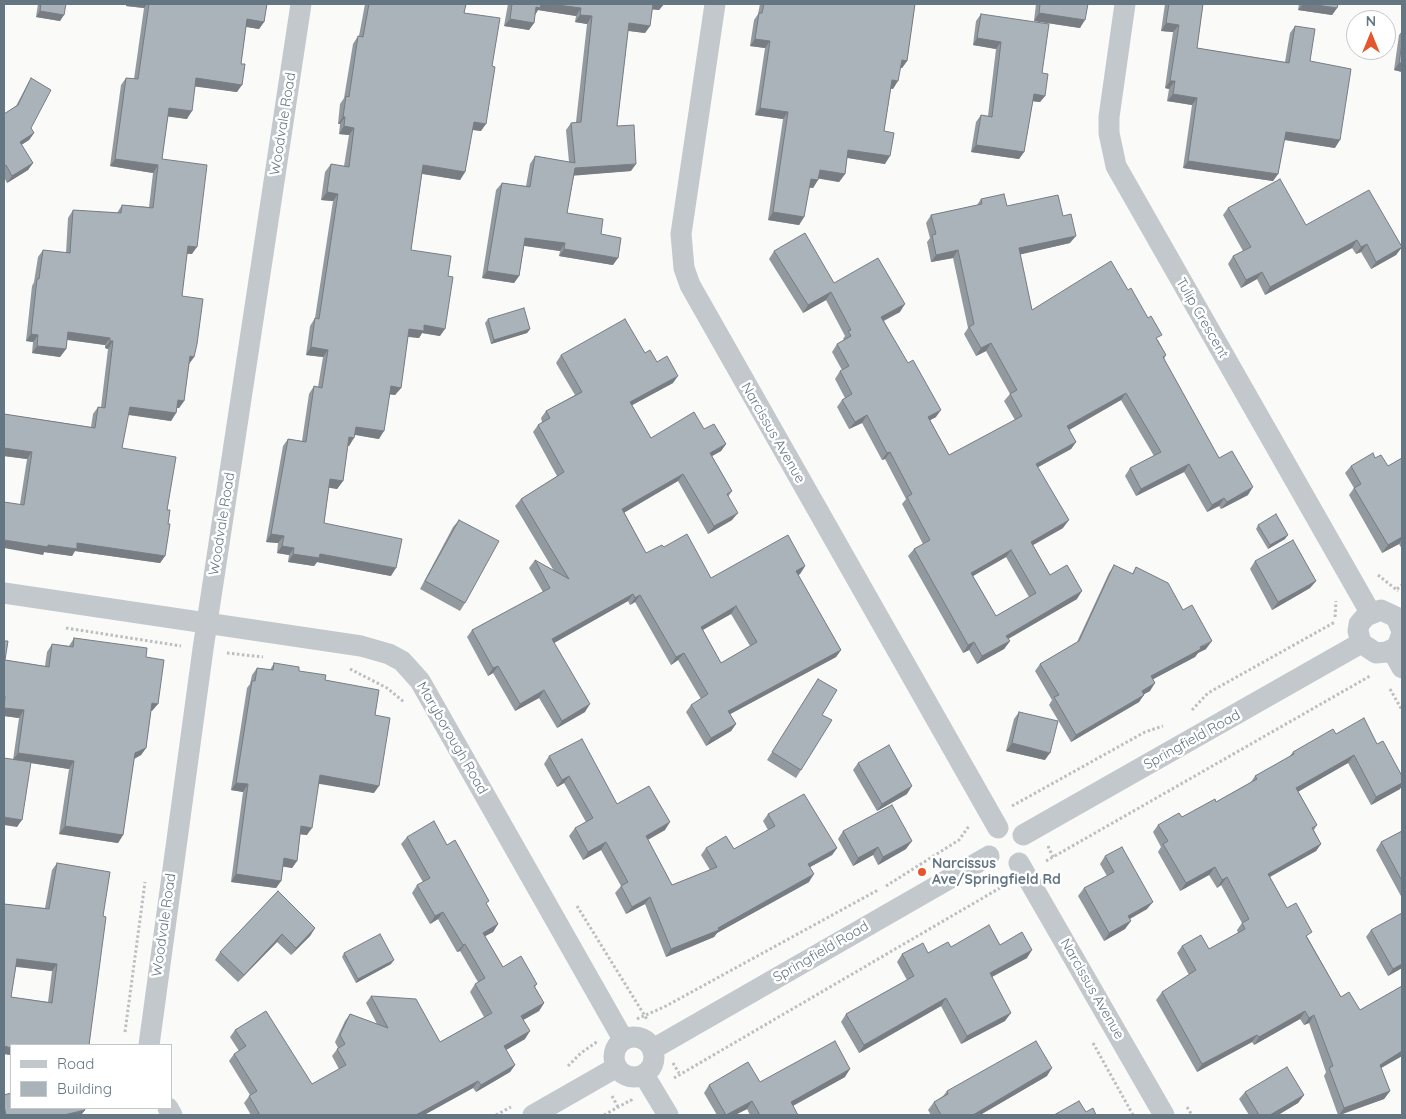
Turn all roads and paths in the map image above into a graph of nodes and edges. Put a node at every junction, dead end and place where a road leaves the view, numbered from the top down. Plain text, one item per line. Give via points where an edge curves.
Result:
1 (301, 4) edge
2 (715, 4) edge
3 (1125, 4) edge
4 (1374, 569) dead end
5 (1402, 585) edge
6 (4, 593) edge
7 (1370, 612) junction
8 (1335, 622) dead end
9 (207, 623) junction
10 (62, 628) dead end
11 (1400, 637) edge
12 (1361, 644) junction
13 (179, 646) dead end
14 (218, 652) dead end
15 (267, 658) dead end
16 (341, 666) dead end
17 (1373, 674) dead end
18 (408, 707) dead end
19 (1190, 713) dead end
20 (1166, 726) dead end
21 (1009, 796) dead end
22 (1022, 801) dead end
23 (1014, 805) dead end
24 (971, 824) dead end
25 (998, 828) junction
26 (1023, 835) junction
27 (1046, 844) dead end
28 (989, 856) junction
29 (1053, 857) junction
30 (1046, 861) dead end
31 (1019, 863) junction
32 (1003, 886) dead end
33 (645, 1015) junction
34 (636, 1020) dead end
35 (648, 1021) dead end
36 (592, 1033) dead end
37 (624, 1039) junction
38 (597, 1042) dead end
39 (149, 1044) edge
40 (653, 1049) junction
41 (617, 1067) junction
42 (644, 1074) junction
43 (674, 1077) dead end
44 (610, 1092) dead end
45 (631, 1100) dead end
46 (618, 1107) junction
47 (533, 1115) edge
48 (604, 1115) edge
49 (668, 1115) edge
50 (1164, 1115) edge

1 - 9 street, Woodvale Road
2 - 25 street, Narcissus Avenue via 681,234 684,268 690,285
3 - 7 street, Tulip Crescent via 1109,117 1116,166
4 - 5 path via 1397,589
6 - 9 street, Maryborough Road
7 - 11 street via 1386,610
7 - 12 street via 1359,624
8 - 19 path via 1208,693
9 - 37 street, Maryborough Road via 375,649 402,661 412,671
9 - 39 street, Woodvale Road
10 - 13 path
11 - 12 street via 1376,653
12 - 26 street, Springfield Road
14 - 15 path
16 - 18 path via 387,688
17 - 29 path
20 - 22 path via 1145,732
21 - 23 path
24 - 33 path via 959,840 885,886
25 - 26 street via 1013,827
25 - 28 street via 987,840
26 - 31 street via 1027,850
27 - 29 path
28 - 31 street via 1001,866
28 - 40 street, Springfield Road
29 - 30 path
31 - 50 street, Narcissus Avenue
32 - 43 path
33 - 34 path
33 - 35 path
36 - 38 path
37 - 40 street via 644,1040
37 - 41 street via 614,1056
40 - 42 street via 653,1066
41 - 42 street via 626,1075 639,1077
41 - 47 street
42 - 49 street
44 - 46 path
45 - 46 path
46 - 48 path

